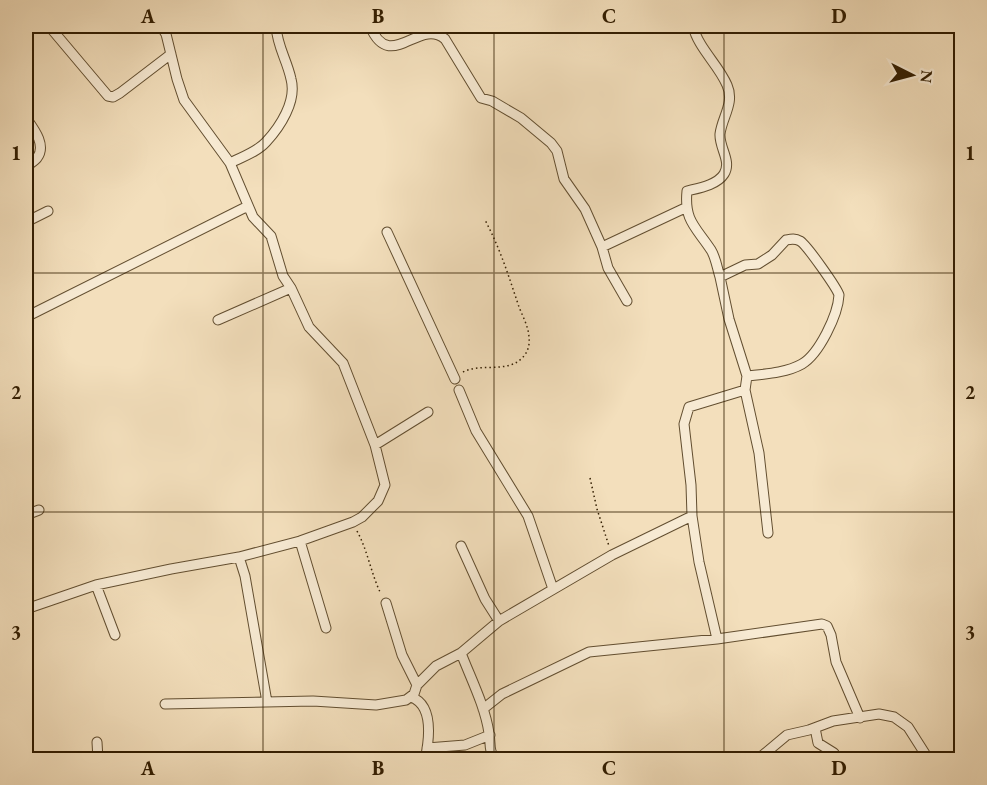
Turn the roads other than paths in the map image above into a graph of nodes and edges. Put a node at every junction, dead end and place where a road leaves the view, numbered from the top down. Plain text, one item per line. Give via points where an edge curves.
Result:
1 (49, 26) edge
2 (161, 26) edge
3 (276, 26) edge
4 (370, 26) edge
5 (693, 26) edge
6 (171, 54) junction
7 (26, 118) edge
8 (230, 163) junction
9 (26, 167) edge
10 (248, 206) junction
11 (685, 208) junction
12 (48, 211) dead end
13 (26, 222) edge
14 (387, 232) dead end
15 (602, 247) junction
16 (720, 277) junction
17 (291, 288) junction
18 (627, 301) dead end
19 (26, 317) edge
20 (218, 320) dead end
21 (747, 376) junction
22 (455, 379) road end
23 (459, 390) dead end
24 (745, 390) junction
25 (428, 412) dead end
26 (375, 445) junction
27 (39, 510) dead end
28 (26, 515) edge
29 (692, 516) junction
30 (768, 533) dead end
31 (300, 541) junction
32 (460, 546) dead end
33 (239, 557) junction
34 (96, 585) junction
35 (553, 589) junction
36 (386, 603) road end
37 (26, 609) edge
38 (499, 621) junction
39 (326, 628) dead end
40 (116, 635) dead end
41 (717, 639) junction
42 (461, 653) junction
43 (417, 685) junction
44 (411, 697) junction
45 (267, 702) junction
46 (165, 704) dead end
47 (483, 709) junction
48 (860, 718) junction
49 (815, 728) junction
50 (490, 735) junction
51 (97, 742) dead end
52 (427, 748) junction
53 (98, 759) edge
54 (424, 759) edge
55 (496, 759) edge
56 (757, 759) edge
57 (834, 759) edge
58 (929, 759) edge

1 - 6 street via 108,96 120,93
2 - 6 street
3 - 8 street via 291,79 289,107 266,142
4 - 15 street via 381,44 389,46 432,33 445,39 481,98 521,118 551,143 564,179 585,209
5 - 11 street via 729,87 730,101 720,134 725,173 718,181 687,191
6 - 8 street via 184,100
7 - 9 street via 36,132 40,150 38,158
8 - 10 street
10 - 17 street via 271,236 283,276
10 - 19 street
11 - 15 street
11 - 16 street via 712,252
12 - 13 street
14 - 22 street
15 - 18 street via 608,268
16 - 21 street
16 - 21 street via 745,265 758,264 786,240 796,239 810,250 839,295 833,320 803,364
17 - 20 street
17 - 26 street via 309,327 343,363
21 - 24 street
23 - 35 street via 476,430 528,516
24 - 29 street via 689,407 684,424
24 - 30 street via 759,453
25 - 26 street
26 - 31 street via 386,485 378,501 353,522
27 - 28 street
29 - 35 street
29 - 41 street
31 - 33 street
31 - 39 street
32 - 38 street
33 - 34 street
33 - 45 street
34 - 37 street
34 - 40 street
35 - 38 street
36 - 43 street via 402,654
38 - 42 street
41 - 47 street via 589,652 502,694
41 - 48 street via 827,626 845,686
42 - 43 street via 435,666
42 - 47 street
43 - 44 street
44 - 45 street via 376,705 342,701
44 - 52 street via 419,700 426,714
45 - 46 street
47 - 50 street
48 - 49 street
48 - 58 street via 887,714 900,720
49 - 56 street via 787,735
49 - 57 street via 818,743 834,753
50 - 52 street via 465,744
50 - 55 street via 490,750
51 - 53 street
52 - 54 street

